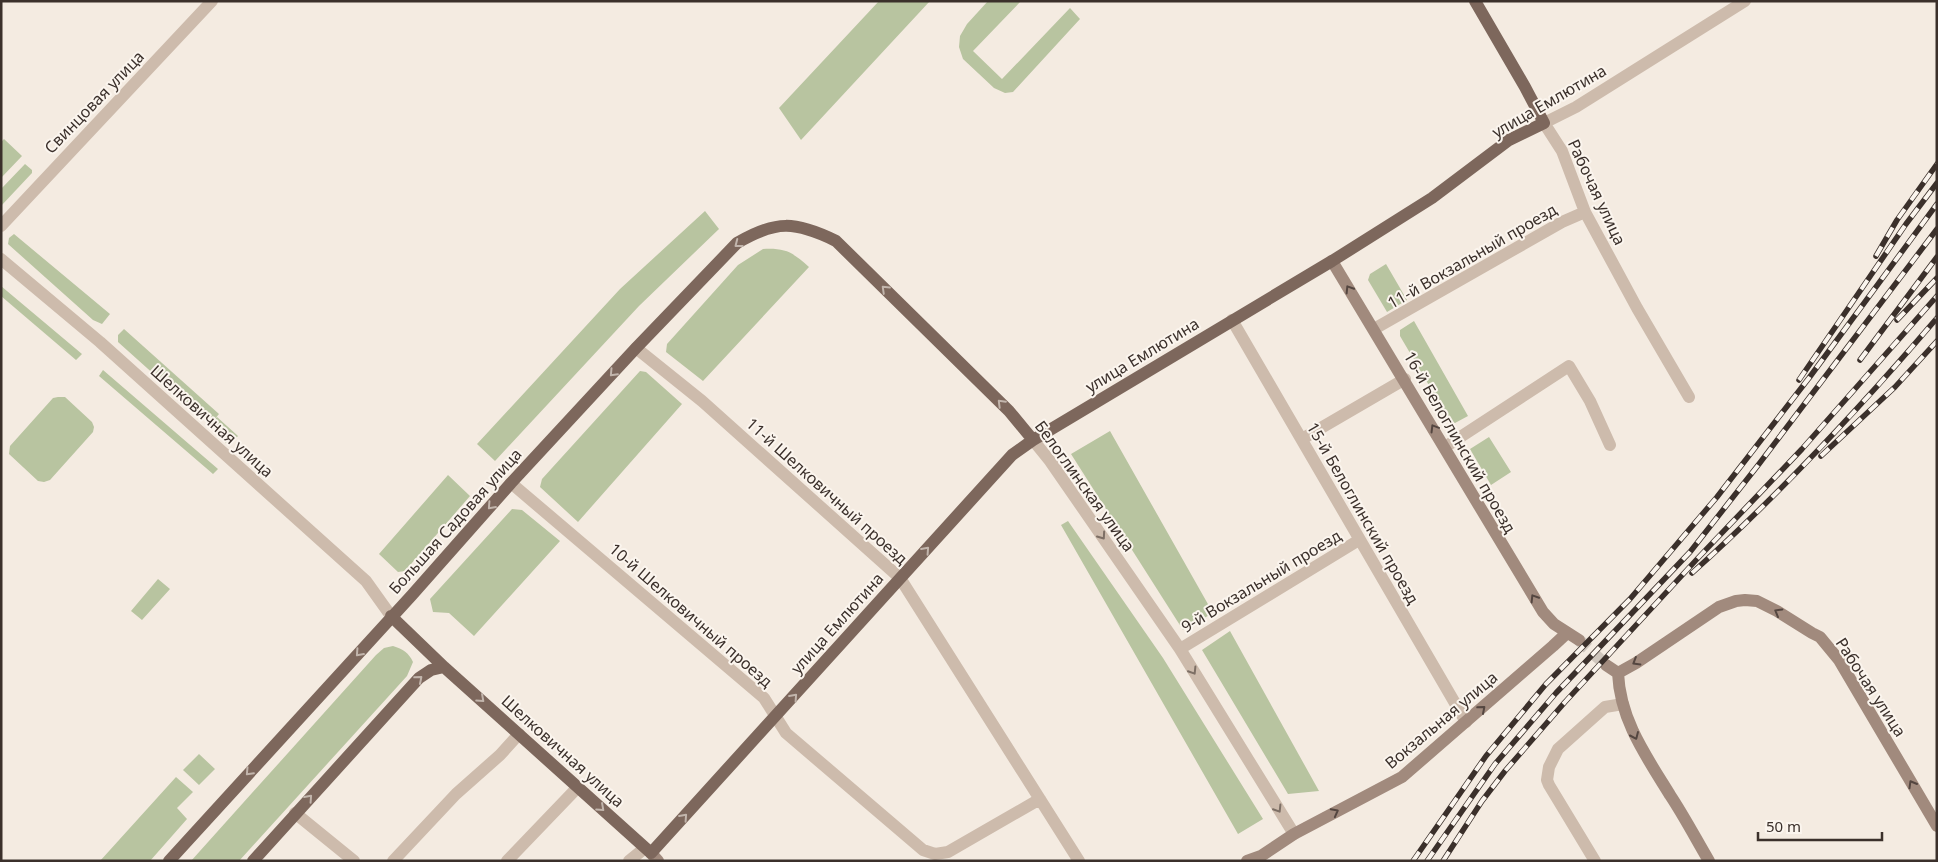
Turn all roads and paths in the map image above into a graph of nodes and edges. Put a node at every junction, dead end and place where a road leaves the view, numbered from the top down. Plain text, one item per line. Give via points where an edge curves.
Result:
1 (212, 1) edge
2 (1475, 1) edge
3 (1745, 1) edge
4 (1544, 123) junction
5 (1585, 212) junction
6 (1, 226) edge
7 (782, 226) joint
8 (1, 259) edge
9 (1332, 261) junction
10 (1232, 320) junction
11 (1374, 330) junction
12 (636, 348) junction
13 (1405, 379) junction
14 (1689, 397) dead end
15 (1033, 440) junction
16 (1302, 440) junction
17 (1610, 445) dead end
18 (1445, 448) junction
19 (511, 483) junction
20 (1360, 540) junction
21 (900, 578) junction
22 (391, 616) junction
23 (1567, 632) junction
24 (1580, 640) tunnel mouth
25 (1180, 650) junction
26 (1606, 665) tunnel mouth
27 (444, 667) junction
28 (1618, 673) junction
29 (1623, 704) junction
30 (776, 717) junction
31 (1466, 722) junction
32 (519, 734) junction
33 (578, 787) junction
34 (1040, 799) junction
35 (295, 813) junction
36 (1937, 826) edge
37 (1294, 834) junction
38 (652, 854) edge
39 (169, 861) edge
40 (253, 861) edge
41 (354, 861) edge
42 (393, 861) edge
43 (506, 861) edge
44 (629, 861) edge
45 (1079, 861) edge
46 (1247, 861) edge
47 (1595, 861) edge
48 (1710, 861) edge

1 - 6 street, Свинцовая улица
2 - 4 main road, Рабочая улица
3 - 4 street, улица Емлютина via 1576,107
4 - 5 street, Рабочая улица via 1562,151
4 - 9 main road, улица Емлютина via 1508,140 1432,198
5 - 11 street, 11-й Вокзальный проезд via 1553,227
5 - 14 street, Рабочая улица
7 -> 12 main road, Большая Садовая улица via 764,229 737,243
15 -> 7 main road, Белоглинская улица via 1009,411 836,241 801,227
8 - 22 street, Шелковичная улица via 100,342 366,581
9 - 10 main road, улица Емлютина
11 -> 9 street, 16-й Белоглинский проезд
10 - 15 main road, улица Емлютина
10 - 16 street, 15-й Белоглинский проезд
11 - 13 street, 16-й Белоглинский проезд
12 -> 19 main road, Большая Садовая улица
12 - 21 street, 11-й Шелковичный проезд via 702,401
13 - 16 street
18 -> 13 street, 16-й Белоглинский проезд
21 -> 15 main road, улица Емлютина via 1012,455
15 -> 25 street, Белоглинская улица
16 - 20 street, 15-й Белоглинский проезд
17 - 18 street via 1590,401 1569,366
23 -> 18 street, 16-й Белоглинский проезд via 1543,612
19 -> 22 main road, Большая Садовая улица
19 - 30 street, 10-й Шелковичный проезд via 764,698
20 - 25 street, 9-й Вокзальный проезд
20 - 31 street, 15-й Белоглинский проезд
30 -> 21 main road, улица Емлютина
21 - 34 street, 11-й Шелковичный проезд
22 - 27 main road, Шелковичная улица
22 -> 39 main road, Большая Садовая улица
23 - 24 street, 16-й Белоглинский проезд
31 -> 23 street, Вокзальная улица
25 -> 37 street, Белоглинская улица
26 - 28 street
27 -> 32 main road, Шелковичная улица
35 -> 27 main road via 419,678
28 - 29 street
36 -> 28 street, Рабочая улица via 1839,660 1820,637 1757,601 1736,601 1719,607
29 - 47 street via 1605,707 1558,749 1549,767 1549,785
29 -> 48 street via 1635,738
30 - 34 street, 10-й Шелковичный проезд via 786,733 923,850 935,854 948,852
38 -> 30 main road, улица Емлютина
37 -> 31 street, Вокзальная улица via 1402,776
32 - 33 main road, Шелковичная улица
32 - 42 street
33 -> 38 main road, Шелковичная улица
33 - 43 street
34 - 45 street, 11-й Шелковичный проезд
35 - 40 main road
35 - 41 street
37 - 46 street, Вокзальная улица via 1261,856
38 - 44 street, улица Емлютина

